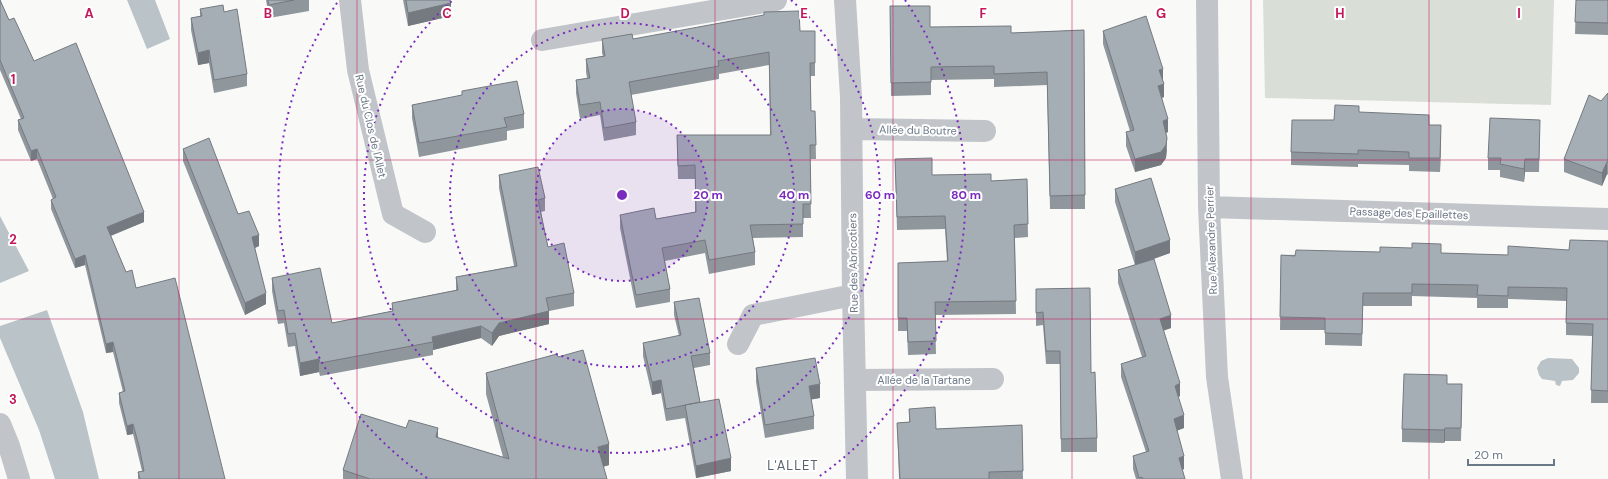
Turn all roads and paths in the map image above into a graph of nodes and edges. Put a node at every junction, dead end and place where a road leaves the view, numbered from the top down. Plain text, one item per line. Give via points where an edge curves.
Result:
1 (350, 0) edge
2 (776, 0) edge
3 (845, 0) edge
4 (1206, 0) edge
5 (542, 40) dead end
6 (852, 129) junction
7 (985, 131) dead end
8 (1209, 207) junction
9 (1608, 219) edge
10 (425, 232) dead end
11 (853, 295) junction
12 (738, 344) dead end
13 (993, 379) dead end
14 (856, 380) junction
15 (0, 424) edge
16 (19, 479) edge
17 (857, 479) edge
18 (1232, 479) edge

1 - 10 street, Rue du Clos de l'Allet via 358,70 393,214
2 - 5 street
3 - 6 street, Rue des Abricotiers
4 - 8 street, Rue Alexandre Perrier
6 - 7 street, Allée du Boutre
6 - 11 street, Rue des Abricotiers
8 - 9 street, Passage des Epaillettes
8 - 18 street, Rue Alexandre Perrier via 1217,378
11 - 12 street via 753,315
11 - 14 street, Rue des Abricotiers
13 - 14 street, Allée de la Tartane
14 - 17 street, Rue des Abricotiers
15 - 16 street

